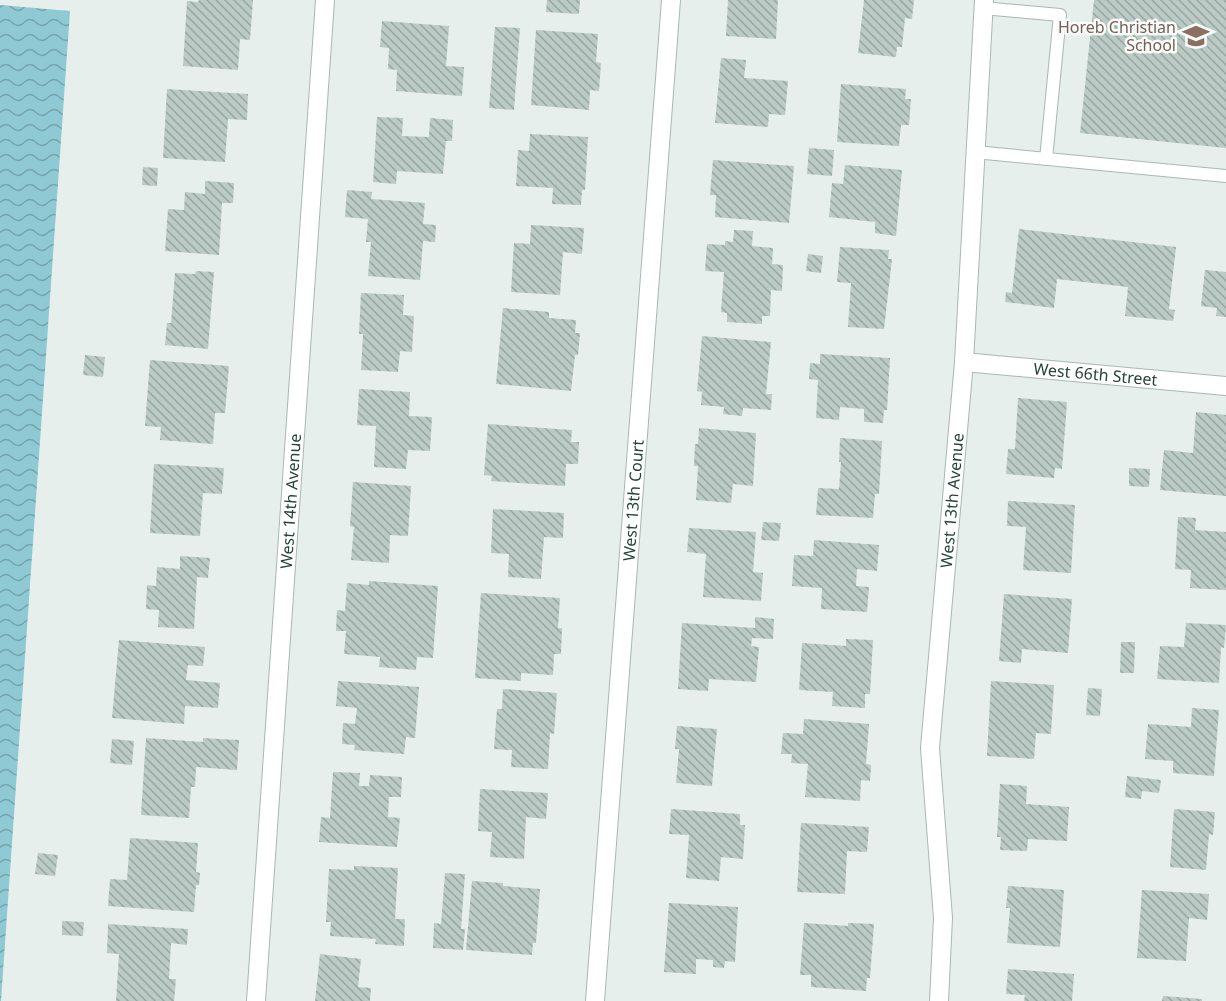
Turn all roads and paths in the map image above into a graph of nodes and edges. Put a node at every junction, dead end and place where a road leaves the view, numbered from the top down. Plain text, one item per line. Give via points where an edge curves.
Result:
1 (325, 0) edge
2 (671, 0) edge
3 (983, 4) edge
4 (975, 152) junction
5 (1046, 159) junction
6 (1226, 176) edge
7 (964, 362) junction
8 (1226, 386) edge
9 (256, 1001) edge
10 (595, 1001) edge
11 (939, 1001) edge

1 - 9 street, West 14th Avenue
2 - 10 street, West 13th Court
3 - 4 street, West 13th Avenue
3 - 5 lane via 1060,15
4 - 5 lane
4 - 7 street, West 13th Avenue
5 - 6 lane
7 - 8 street, West 66th Street
7 - 11 street, West 13th Avenue via 930,748 943,918

